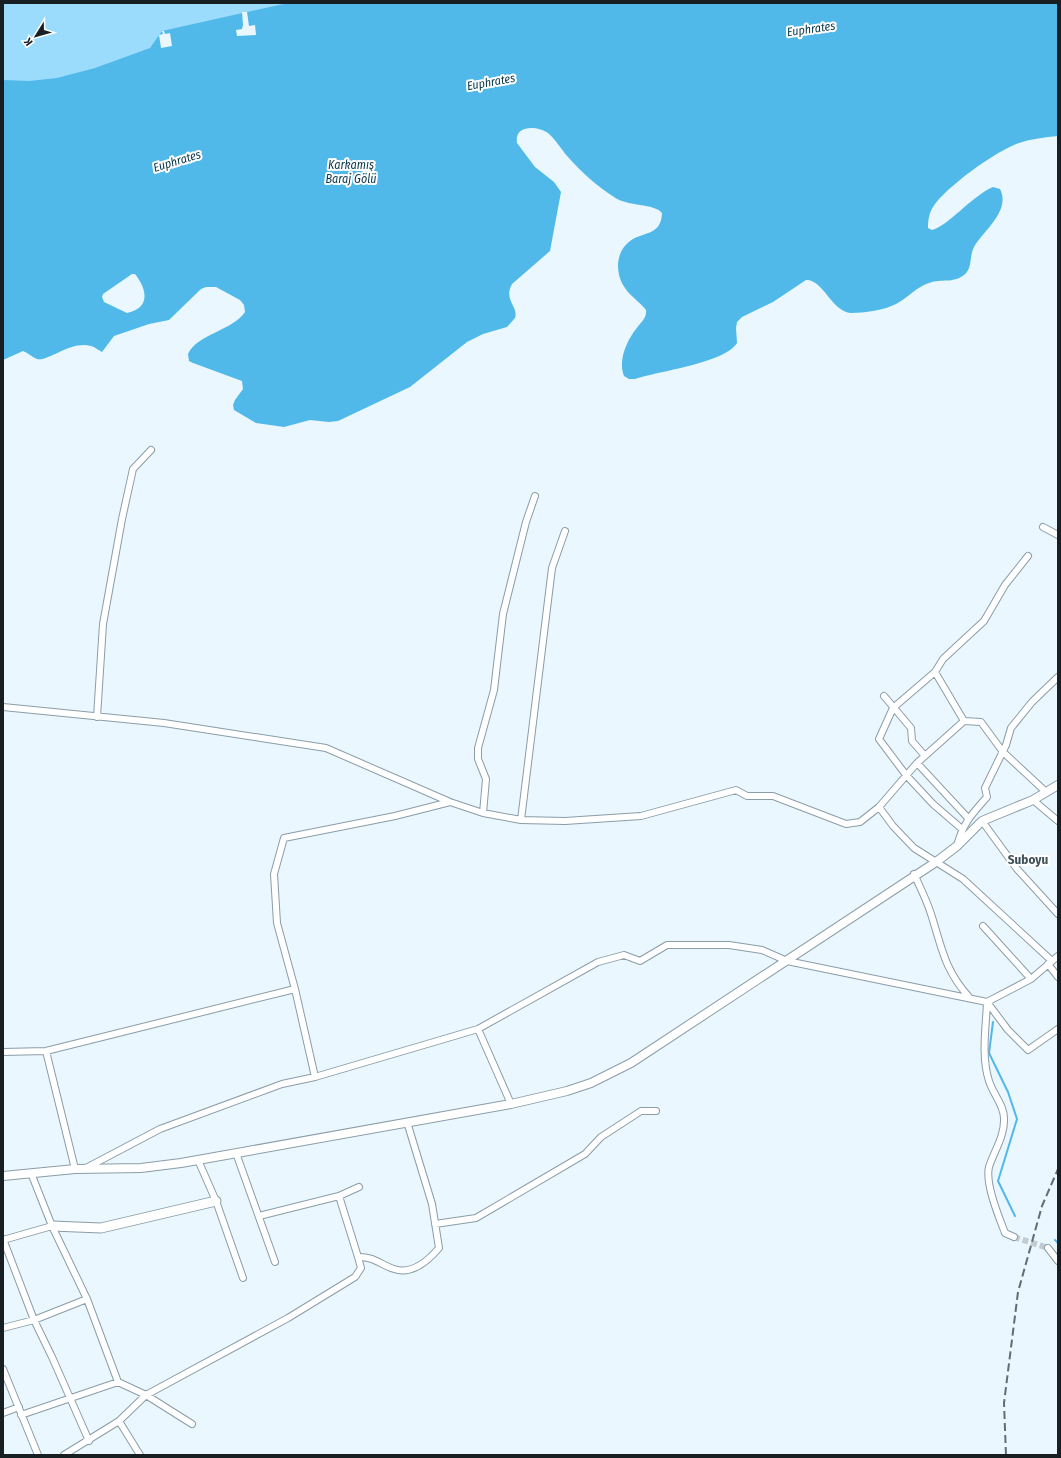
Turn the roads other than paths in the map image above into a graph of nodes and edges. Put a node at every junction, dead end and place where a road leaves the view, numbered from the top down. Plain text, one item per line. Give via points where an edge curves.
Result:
1 (151, 450) dead end
2 (535, 496) dead end
3 (1043, 527) dead end
4 (565, 531) dead end
5 (1058, 535) edge
6 (1028, 556) dead end
7 (934, 672) junction
8 (1058, 678) edge
9 (884, 696) dead end
10 (3, 707) edge
11 (893, 708) junction
12 (97, 717) junction
13 (964, 721) junction
14 (1003, 752) junction
15 (925, 756) junction
16 (917, 763) junction
17 (906, 776) junction
18 (1058, 785) edge
19 (1046, 792) junction
20 (1033, 800) junction
21 (450, 802) junction
22 (879, 807) junction
23 (483, 812) junction
24 (968, 818) junction
25 (521, 820) junction
26 (1058, 820) edge
27 (982, 821) junction
28 (962, 829) junction
29 (957, 846) junction
30 (936, 862) junction
31 (914, 874) junction
32 (1058, 914) edge
33 (983, 926) dead end
34 (1058, 956) edge
35 (787, 961) junction
36 (1050, 962) junction
37 (1058, 977) edge
38 (1031, 979) junction
39 (295, 990) junction
40 (969, 997) junction
41 (987, 1002) junction
42 (478, 1029) junction
43 (1058, 1029) edge
44 (46, 1051) junction
45 (3, 1052) edge
46 (314, 1077) junction
47 (512, 1104) junction
48 (656, 1111) dead end
49 (407, 1122) junction
50 (236, 1153) junction
51 (198, 1160) junction
52 (80, 1169) junction
53 (31, 1173) junction
54 (3, 1176) edge
55 (359, 1187) dead end
56 (339, 1196) junction
57 (216, 1201) junction
58 (259, 1216) junction
59 (435, 1224) junction
60 (52, 1226) junction
61 (1014, 1237) tunnel mouth
62 (3, 1239) edge
63 (1048, 1248) tunnel mouth
64 (358, 1257) junction
65 (1058, 1261) edge
66 (275, 1262) dead end
67 (243, 1278) dead end
68 (87, 1299) junction
69 (34, 1320) junction
70 (3, 1328) edge
71 (3, 1369) edge
72 (118, 1382) junction
73 (146, 1395) junction
74 (70, 1399) junction
75 (18, 1407) junction
76 (3, 1414) edge
77 (21, 1415) junction
78 (119, 1421) junction
79 (192, 1424) dead end
80 (89, 1441) junction
81 (38, 1455) edge
82 (64, 1455) edge
83 (140, 1455) edge

1 - 12 street via 133,469 122,520 103,624
2 - 23 street via 503,614 494,690 478,748 478,759 486,779
3 - 5 street
4 - 25 street via 552,568
6 - 7 street via 1005,585 984,621 943,659
7 - 11 street
7 - 13 street
8 - 14 street via 1022,713 1011,728
9 - 11 street
10 - 12 street
11 - 15 street via 911,728 912,741
11 - 17 street via 879,739
12 - 21 street via 164,723 326,748
13 - 14 street via 981,722
13 - 15 street
14 - 19 street
14 - 24 street via 985,788 987,797
15 - 16 street
16 - 17 street
16 - 24 street
17 - 22 street
17 - 28 street
18 - 19 street
19 - 20 street
20 - 26 street
20 - 27 street
21 - 23 street
21 - 39 street via 395,816 284,838 274,874 277,923
22 - 25 street via 860,822 846,824 773,796 747,796 736,790 641,816 565,821
22 - 30 street via 914,848
23 - 25 street
24 - 28 street
27 - 29 street
27 - 32 street via 1017,869
28 - 29 street
29 - 30 street
30 - 31 street
30 - 36 street via 963,879
31 - 35 street
31 - 40 street via 930,912 944,958 957,984
33 - 38 street
34 - 36 street
35 - 40 street
35 - 42 street via 762,950 729,945 667,945 640,961 624,955 598,962
35 - 47 street via 616,1071 567,1091
36 - 37 street
36 - 38 street
38 - 41 street
39 - 44 street
39 - 46 street
40 - 41 street
41 - 43 street via 1008,1030 1028,1050
41 - 61 street via 984,1060 989,1082 1004,1116 1004,1128 989,1169 990,1181 1004,1233
42 - 46 street
42 - 47 street
44 - 45 street
44 - 52 street
46 - 52 street via 282,1084 160,1129
47 - 49 street
48 - 59 street via 640,1111 601,1137 585,1154 476,1218
49 - 50 street
49 - 59 street via 432,1204
50 - 51 street
50 - 58 street
51 - 52 street via 141,1168
51 - 57 street
52 - 53 street
53 - 54 street
53 - 60 street
55 - 56 street
56 - 58 street
56 - 64 street
57 - 60 main road via 101,1228
57 - 67 street
58 - 66 street
59 - 64 street via 439,1248 428,1261 408,1271 394,1269 366,1257
60 - 62 street
60 - 68 street
62 - 69 street
63 - 65 street
64 - 73 street via 361,1268 355,1277 288,1318
68 - 69 street
68 - 72 street
69 - 70 street
69 - 74 street
71 - 75 street
72 - 73 street
72 - 74 street
73 - 78 street
73 - 79 street
74 - 77 street
74 - 80 street
75 - 76 street
75 - 77 street
77 - 81 street
78 - 80 street
78 - 83 street
80 - 82 street

